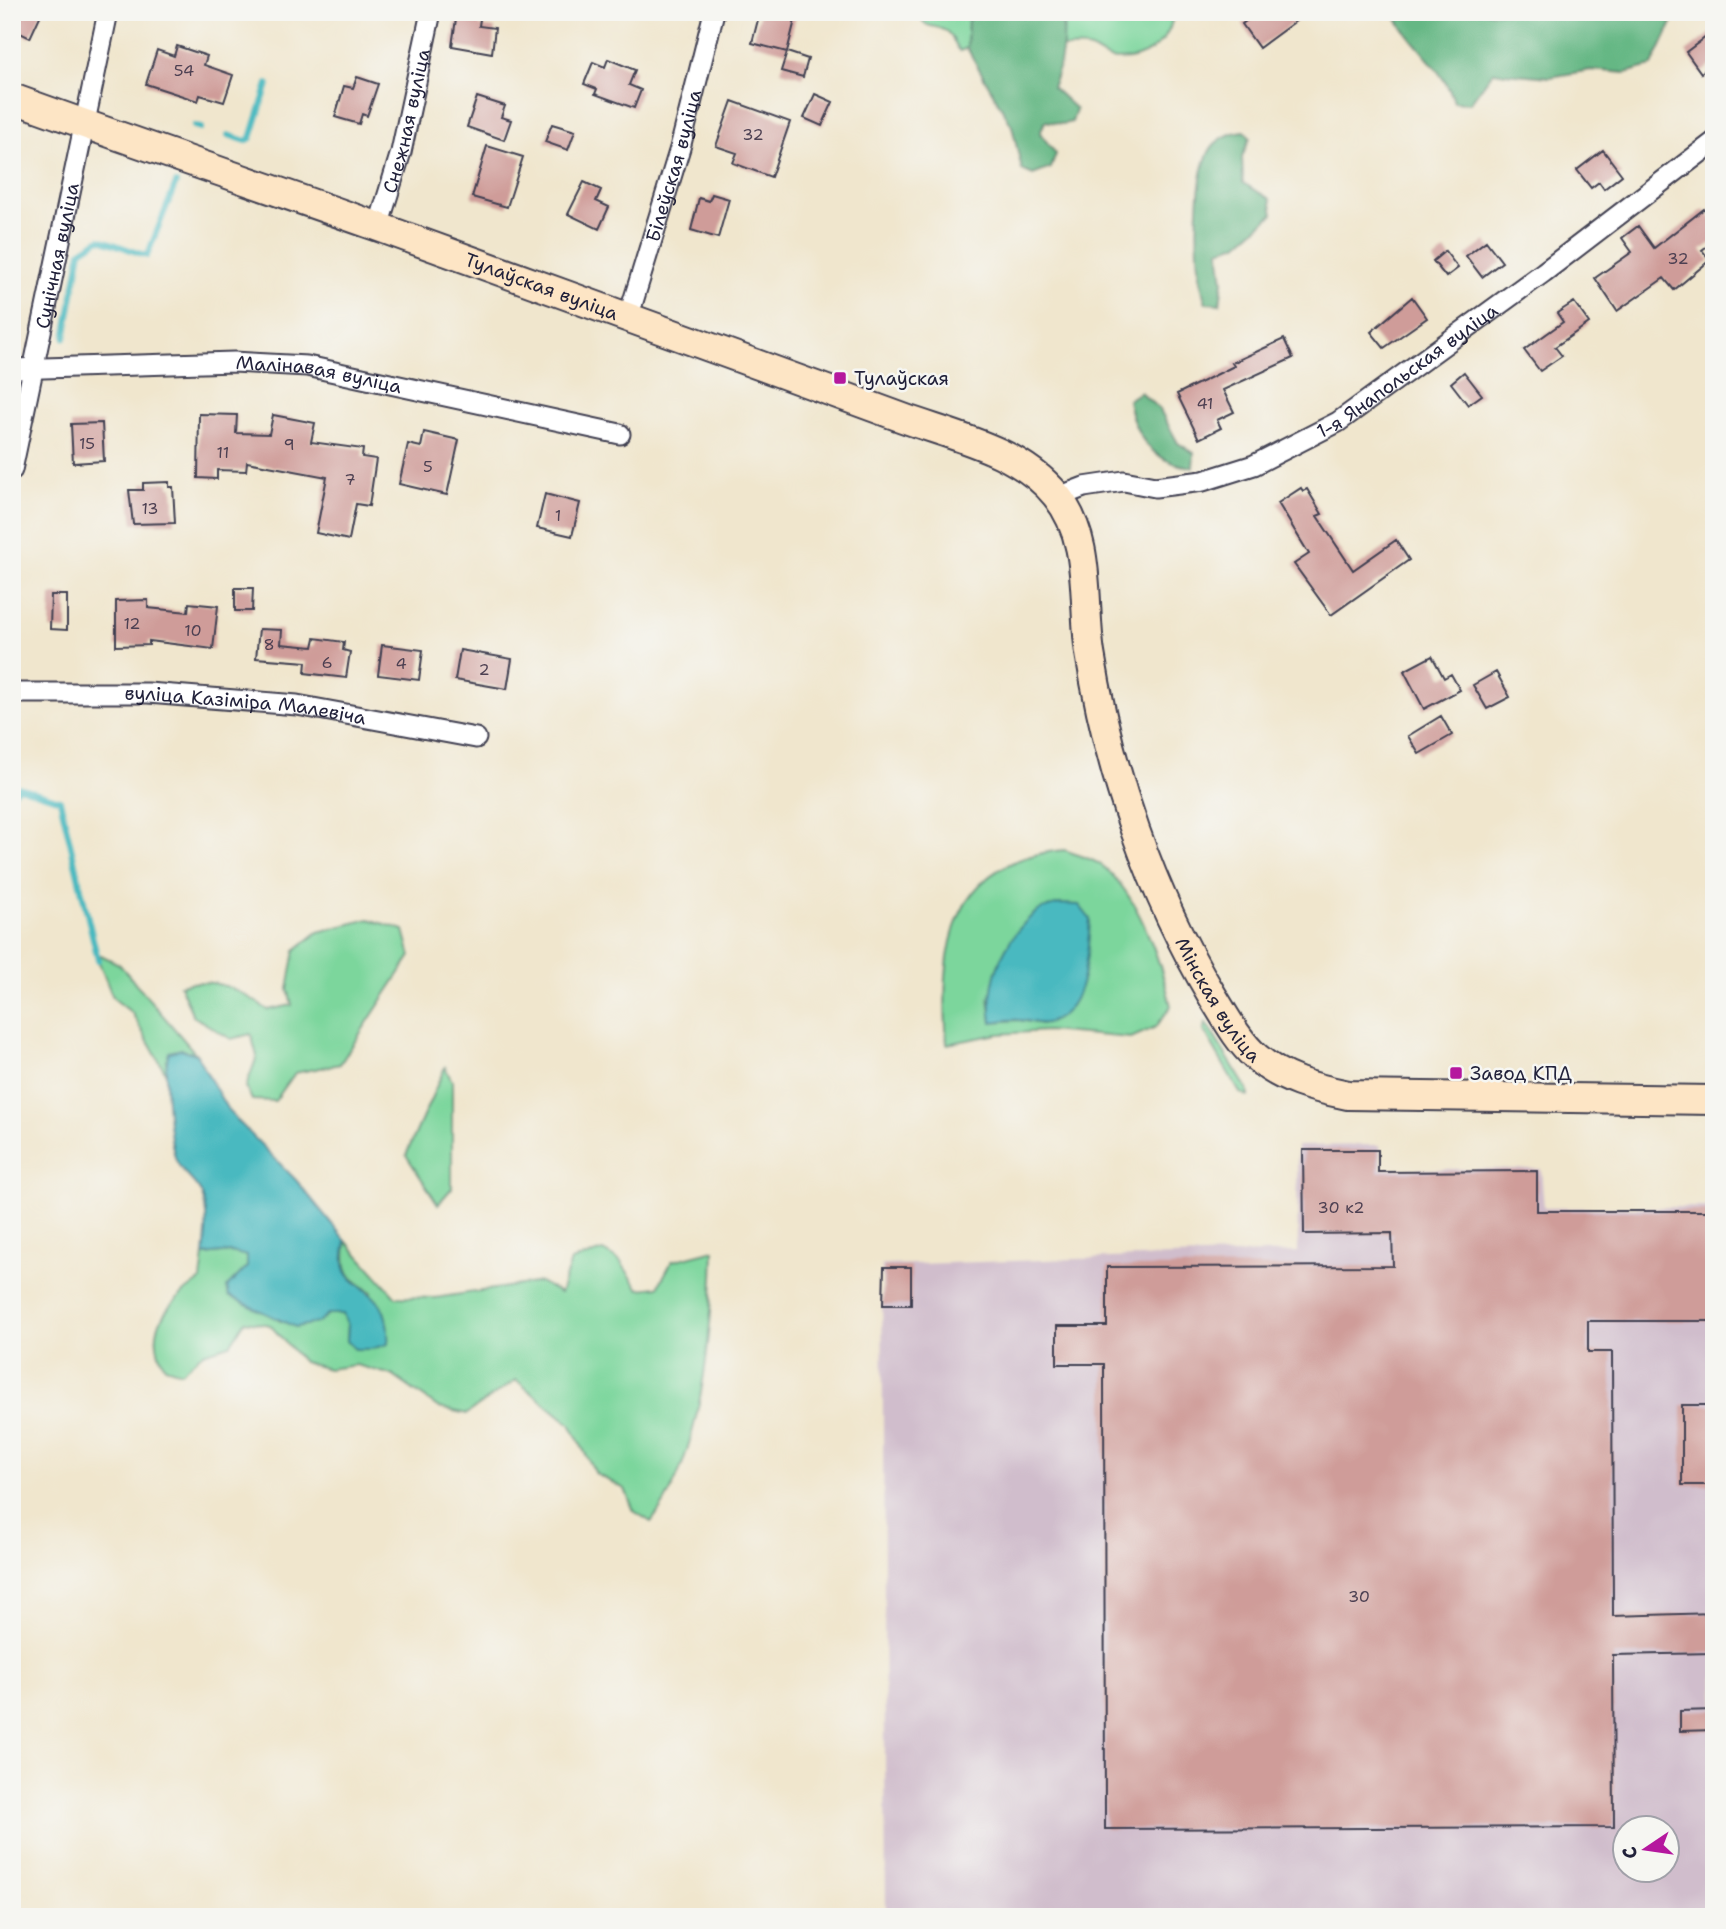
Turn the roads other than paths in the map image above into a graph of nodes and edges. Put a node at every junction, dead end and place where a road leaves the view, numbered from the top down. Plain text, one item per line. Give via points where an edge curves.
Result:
1 (108, 12) edge
2 (431, 12) edge
3 (714, 12) edge
4 (12, 98) edge
5 (84, 124) junction
6 (1714, 142) edge
7 (378, 227) junction
8 (628, 318) junction
9 (22, 369) edge
10 (620, 434) dead end
11 (12, 470) edge
12 (1058, 497) junction
13 (12, 694) edge
14 (476, 738) dead end
15 (1714, 1100) edge

1 - 5 street, Сунічная вуліца
2 - 7 street, Снежная вуліца via 401,152
3 - 8 street, Білеўская вуліца via 680,148
4 - 5 main road, Тулаўская вуліца
5 - 7 main road, Тулаўская вуліца
5 - 9 street, Сунічная вуліца
6 - 12 street, 1-я Янапольская вуліца via 1338,422 1254,465 1203,481 1154,487 1124,481 1084,486
7 - 8 main road, Тулаўская вуліца
8 - 12 main road, Тулаўская вуліца via 1004,455 1033,471
9 - 10 street, Малінавая вуліца via 234,362 307,366
9 - 11 street, Сунічная вуліца
12 - 15 main road, Мінская вуліца via 1076,525 1082,548 1090,650 1101,709 1145,857 1203,981 1253,1055 1276,1072 1312,1088 1348,1095
13 - 14 street, вуліца Казіміра Малевіча via 148,693 297,705

